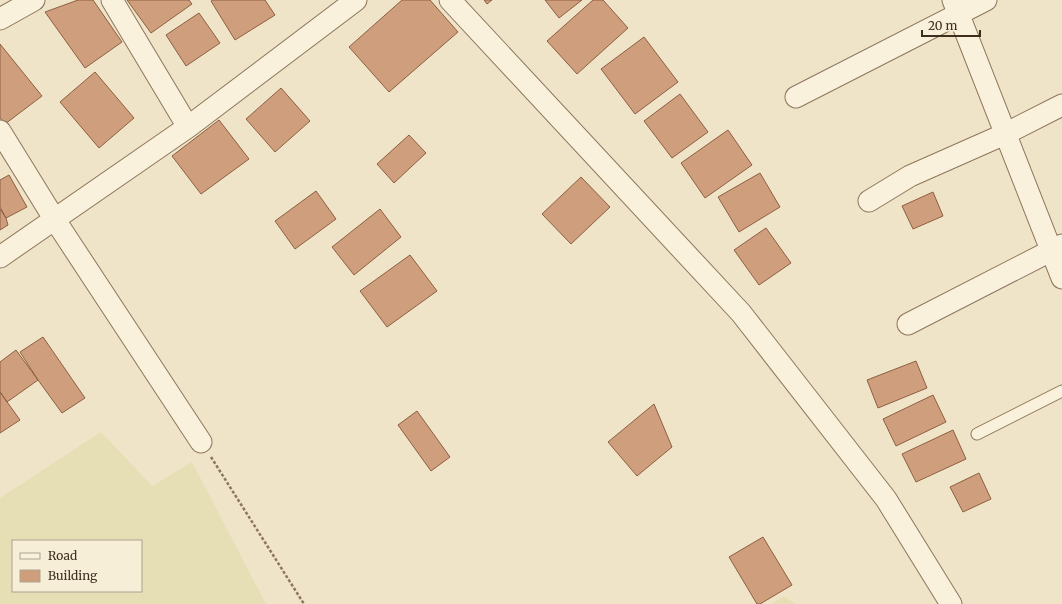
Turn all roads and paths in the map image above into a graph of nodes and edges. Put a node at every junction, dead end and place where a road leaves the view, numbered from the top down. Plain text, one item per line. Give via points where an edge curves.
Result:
1 (34, 0) edge
2 (112, 0) edge
3 (356, 0) edge
4 (450, 0) edge
5 (986, 0) edge
6 (955, 7) edge
7 (0, 19) edge
8 (796, 97) dead end
9 (1062, 105) edge
10 (188, 127) junction
11 (1, 134) edge
12 (1005, 134) junction
13 (869, 201) dead end
14 (55, 220) junction
15 (1057, 248) edge
16 (0, 257) edge
17 (1062, 278) edge
18 (908, 324) dead end
19 (1062, 391) edge
20 (977, 434) dead end
21 (201, 442) joint
22 (304, 604) edge
23 (951, 604) edge

1 - 7 street
2 - 10 street
3 - 10 street
4 - 23 street via 741,313 886,499
5 - 6 street
6 - 8 street
6 - 12 street
9 - 12 street
10 - 14 street
11 - 14 street
12 - 13 street via 910,176
12 - 15 street
14 - 16 street
14 - 21 street
15 - 17 street
15 - 18 street
19 - 20 lane
21 - 22 path

